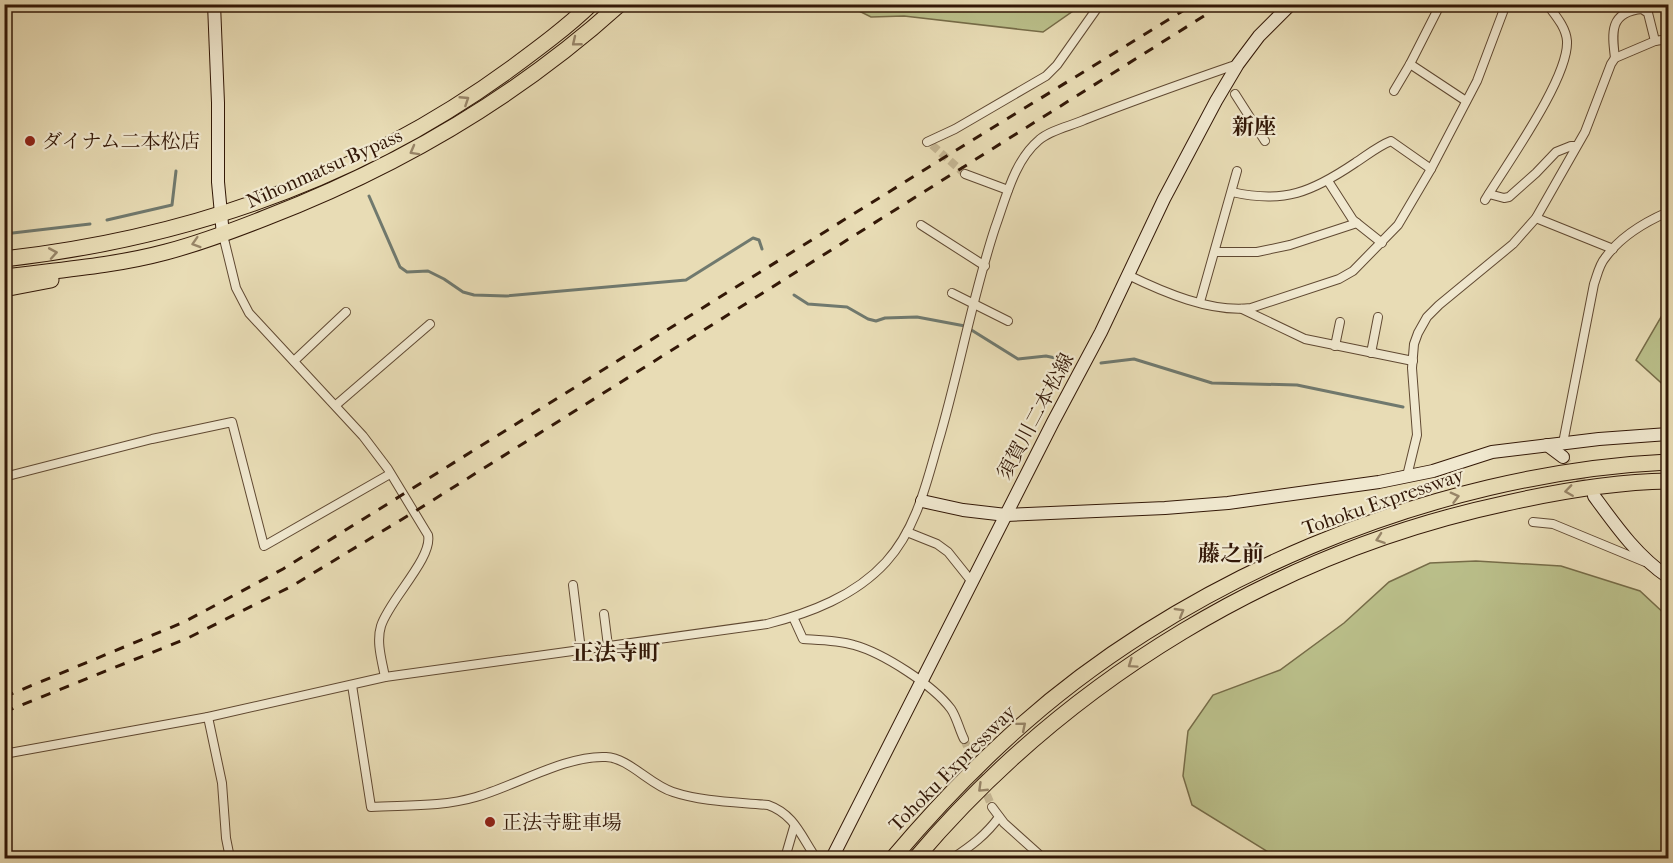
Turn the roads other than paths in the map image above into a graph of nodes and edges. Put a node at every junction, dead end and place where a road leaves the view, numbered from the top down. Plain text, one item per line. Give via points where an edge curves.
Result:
1 (214, 4) edge
2 (591, 4) edge
3 (620, 4) edge
4 (1100, 4) edge
5 (1291, 4) edge
6 (1506, 4) edge
7 (1547, 4) edge
8 (1440, 5) edge
9 (1668, 39) edge
10 (1655, 41) junction
11 (1615, 58) junction
12 (1238, 64) junction
13 (1410, 64) junction
14 (1394, 91) dead end
15 (1235, 94) dead end
16 (1466, 100) junction
17 (1265, 141) dead end
18 (927, 142) dead end
19 (1576, 146) junction
20 (1431, 170) junction
21 (1237, 171) dead end
22 (965, 174) tunnel mouth
23 (1328, 181) junction
24 (1008, 190) junction
25 (1232, 192) junction
26 (1668, 212) edge
27 (220, 214) junction
28 (1536, 218) junction
29 (1357, 223) junction
30 (921, 225) dead end
31 (223, 235) junction
32 (1382, 243) junction
33 (1613, 249) junction
34 (1215, 252) junction
35 (164, 253) junction
36 (4, 259) edge
37 (985, 266) junction
38 (1128, 275) junction
39 (4, 277) edge
40 (4, 289) edge
41 (952, 293) dead end
42 (1200, 302) junction
43 (974, 305) junction
44 (1242, 309) junction
45 (346, 312) dead end
46 (1378, 317) dead end
47 (1008, 321) dead end
48 (1340, 321) dead end
49 (430, 324) dead end
50 (1335, 346) junction
51 (1371, 353) junction
52 (294, 361) junction
53 (1413, 361) junction
54 (336, 405) junction
55 (1668, 434) edge
56 (1563, 443) junction
57 (1547, 445) junction
58 (1563, 457) tunnel mouth
59 (1668, 462) edge
60 (390, 474) junction
61 (1407, 476) junction
62 (4, 477) edge
63 (1668, 481) edge
64 (1594, 496) tunnel mouth
65 (922, 501) junction
66 (1006, 514) junction
67 (1533, 522) dead end
68 (907, 532) junction
69 (1651, 565) junction
70 (1668, 577) edge
71 (972, 582) junction
72 (573, 585) dead end
73 (604, 614) dead end
74 (793, 617) junction
75 (608, 645) junction
76 (581, 650) junction
77 (385, 677) junction
78 (921, 681) junction
79 (352, 685) junction
80 (208, 717) junction
81 (964, 739) tunnel mouth
82 (4, 754) edge
83 (992, 807) tunnel mouth
84 (999, 817) junction
85 (794, 827) junction
86 (230, 858) edge
87 (785, 858) edge
88 (816, 858) edge
89 (832, 858) edge
90 (893, 858) edge
91 (916, 858) edge
92 (953, 858) edge
93 (1043, 858) edge

1 - 27 street
27 -> 2 highway, Nihonmatsu Bypass via 314,181 370,156 492,82
3 -> 31 highway, Nihonmatsu Bypass via 568,48 456,127 328,194
4 - 18 street via 1046,76
5 - 12 street, 須賀川二本松線
6 - 16 street via 1481,73
7 - 19 street via 1564,29 1565,52 1553,89 1487,197 1509,197 1556,152
8 - 13 street
9 - 10 street
10 - 11 street
10 - 11 street via 1648,13 1642,9 1624,14 1613,28
11 - 19 street
12 - 24 street via 1041,137 1025,153
12 - 38 street, 須賀川二本松線 via 1164,199
13 - 14 street
13 - 16 street
15 - 17 street
16 - 20 street
19 - 28 street
20 - 23 street via 1391,141
20 - 32 street via 1398,225
21 - 25 street
22 - 24 street
23 - 25 street via 1274,198
23 - 29 street
24 - 37 street
25 - 34 street
26 - 33 street via 1649,220
27 - 31 street
36 -> 27 highway, Nihonmatsu Bypass via 131,238
28 - 33 street
28 - 53 street via 1513,244 1427,317 1414,344
29 - 32 street
29 - 34 street via 1257,252
30 - 37 street
31 -> 35 highway, Nihonmatsu Bypass
31 - 52 street via 234,282 244,304
32 - 44 street via 1339,279
33 - 56 street via 1603,260 1594,284
34 - 42 street
35 - 39 highway, Nihonmatsu Bypass
35 - 40 highway via 130,264
37 - 43 street
38 - 42 street via 1159,290
38 - 66 street, 須賀川二本松線
41 - 43 street
42 - 44 street
43 - 47 street
43 - 65 street
44 - 50 street via 1305,339
45 - 52 street
46 - 51 street
48 - 50 street
49 - 54 street
50 - 51 street
51 - 53 street
52 - 54 street
53 - 61 street via 1416,435
54 - 60 street
55 - 56 street
56 - 57 street
57 - 58 street
57 - 61 street via 1492,452
90 -> 59 highway, Tohoku Expressway via 1003,742 1067,688 1126,646 1225,586 1353,529 1483,489 1605,468
60 - 62 street via 264,546 232,422
60 - 77 street via 430,542 380,627
61 - 66 street via 1228,502
63 -> 91 highway, Tohoku Expressway via 1542,495 1422,524 1302,568 1233,602 1136,661 1079,702 983,787
64 - 69 street
65 - 66 street
65 - 68 street
66 - 71 street, 須賀川二本松線
67 - 69 street via 1553,524
68 - 71 street via 948,552
68 - 74 street via 884,564 855,588
69 - 70 street
71 - 78 street, 須賀川二本松線
72 - 76 street
73 - 75 street
74 - 75 street
74 - 78 street via 803,639 856,645
75 - 76 street
76 - 77 street
77 - 79 street
78 - 81 street via 952,711
78 - 89 street, 須賀川二本松線
79 - 80 street
79 - 85 street via 371,807 462,801 573,760 608,757 672,792 781,809 792,819
80 - 82 street
80 - 86 street via 222,783
83 - 84 street
84 - 92 street via 978,841
84 - 93 street
85 - 87 street
85 - 88 street

